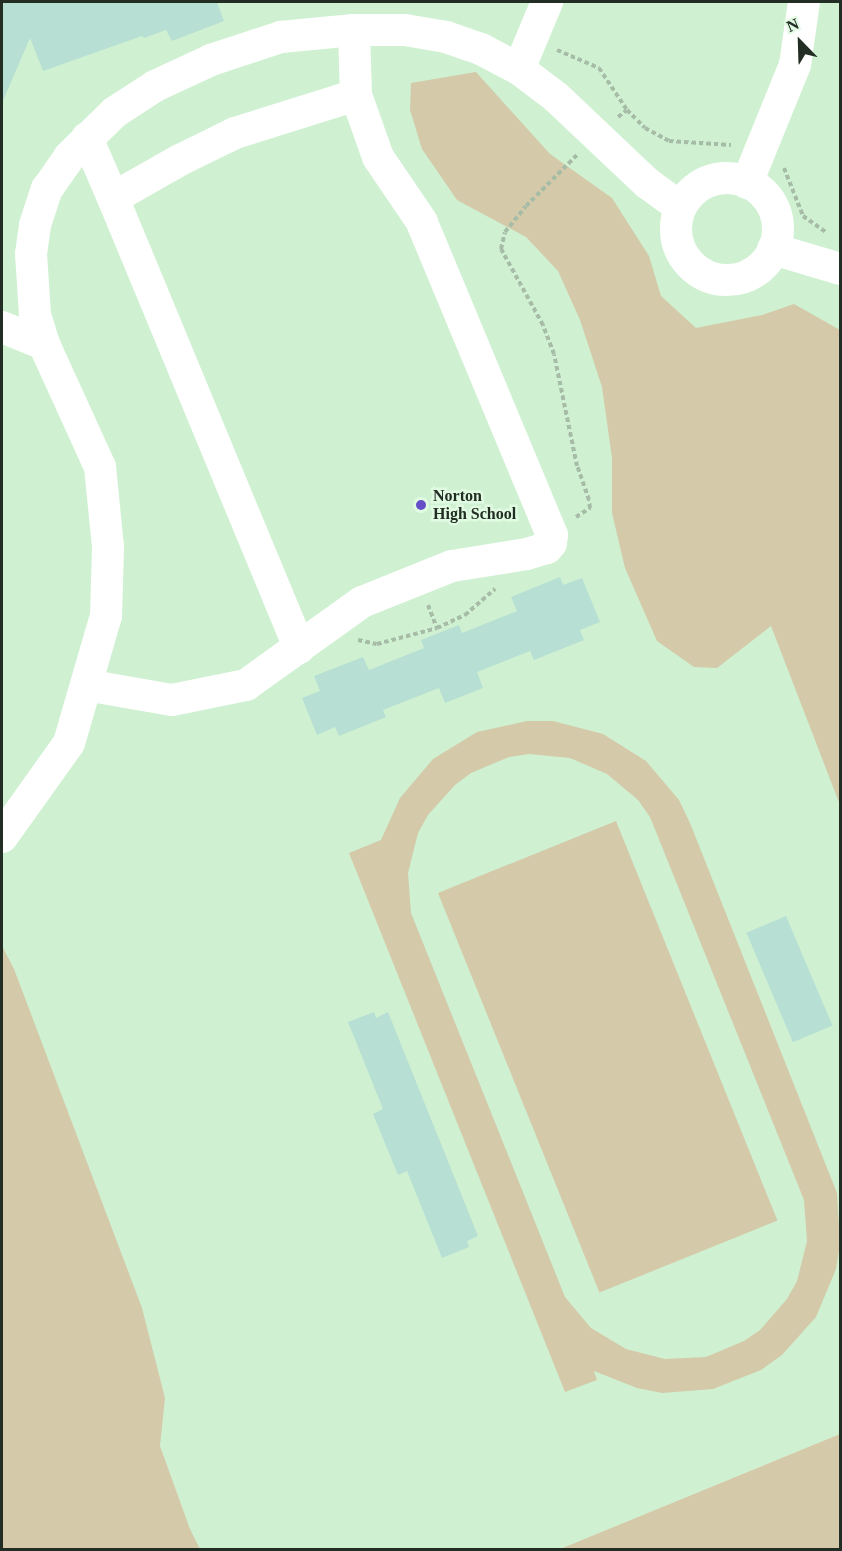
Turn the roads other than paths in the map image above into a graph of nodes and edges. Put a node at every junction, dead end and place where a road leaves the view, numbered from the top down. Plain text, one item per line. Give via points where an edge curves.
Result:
1 (547, 2) edge
2 (804, 2) edge
3 (354, 30) junction
4 (519, 69) junction
5 (356, 95) junction
6 (87, 138) junction
7 (747, 183) junction
8 (113, 198) junction
9 (680, 207) junction
10 (773, 249) junction
11 (840, 269) edge
12 (2, 327) edge
13 (44, 344) junction
14 (299, 648) junction
15 (86, 685) junction
16 (2, 837) edge

1 - 4 lane
2 - 7 lane via 795,64
3 - 4 lane via 405,30 446,37 481,49
3 - 5 lane
3 - 6 lane via 281,37 211,60 155,86 115,112
4 - 9 lane via 556,97 647,183
5 - 8 lane via 235,133
5 - 14 lane via 378,157 422,222 552,535 547,548 452,566 362,602
6 - 8 lane
6 - 13 lane via 47,189 35,225 31,283
7 - 9 lane via 723,178 707,182
7 - 10 lane via 767,196 775,210 778,226
8 - 14 lane
9 - 10 lane via 676,237 682,254 708,277 742,278 758,270
10 - 11 lane
12 - 13 lane
13 - 15 lane via 100,467 108,547 105,616
14 - 15 lane via 246,685 172,700
15 - 16 lane via 69,743

